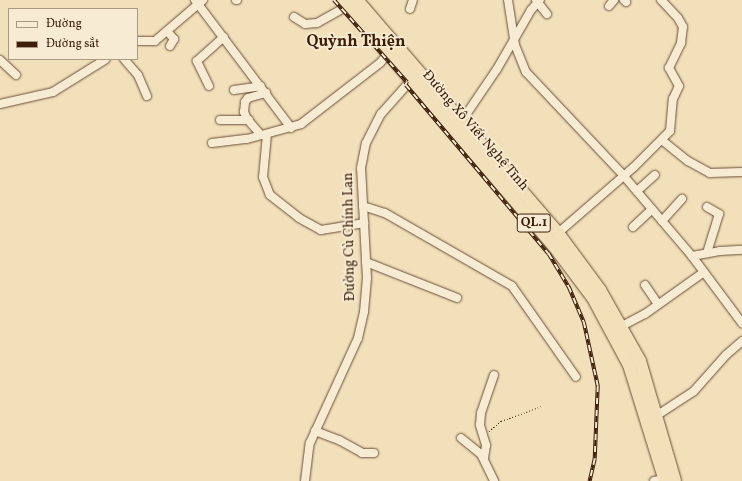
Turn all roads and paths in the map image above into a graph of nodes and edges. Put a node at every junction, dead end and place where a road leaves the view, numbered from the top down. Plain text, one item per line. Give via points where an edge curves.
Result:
1 (413, 0) edge
2 (508, 0) edge
3 (661, 0) edge
4 (199, 1) edge
5 (538, 1) edge
6 (351, 2) edge
7 (410, 9) dead end
8 (547, 14) dead end
9 (294, 17) dead end
10 (167, 31) junction
11 (224, 38) junction
12 (514, 39) junction
13 (138, 41) edge
14 (170, 46) dead end
15 (392, 49) junction
16 (0, 60) edge
17 (104, 60) edge
18 (125, 60) edge
19 (16, 75) dead end
20 (415, 76) junction
21 (209, 86) dead end
22 (234, 90) dead end
23 (263, 90) junction
24 (147, 96) dead end
25 (0, 104) edge
26 (220, 120) dead end
27 (249, 120) junction
28 (462, 122) junction
29 (291, 128) junction
30 (264, 134) junction
31 (663, 141) junction
32 (212, 143) dead end
33 (742, 172) edge
34 (623, 175) junction
35 (655, 175) dead end
36 (637, 191) junction
37 (682, 199) dead end
38 (363, 206) junction
39 (707, 207) dead end
40 (652, 209) junction
41 (662, 221) junction
42 (364, 224) junction
43 (633, 228) dead end
44 (558, 233) junction
45 (742, 250) edge
46 (707, 253) junction
47 (692, 256) junction
48 (366, 262) junction
49 (704, 272) junction
50 (645, 285) dead end
51 (458, 298) dead end
52 (658, 304) junction
53 (742, 323) edge
54 (622, 326) junction
55 (742, 341) edge
56 (494, 375) dead end
57 (576, 377) dead end
58 (542, 406) dead end
59 (656, 416) junction
60 (315, 431) junction
61 (483, 436) junction
62 (461, 438) dead end
63 (374, 453) dead end
64 (484, 458) junction
65 (667, 480) edge
66 (305, 481) edge
67 (494, 481) edge

1 - 7 street
2 - 12 street
3 - 31 street via 683,27 681,43 670,68 679,88 673,99 670,131
4 - 10 street
4 - 11 street
5 - 8 street
5 - 12 street
6 - 9 street via 317,23 305,24
6 - 15 highway, Đường Xô Viết Nghệ Tĩnh / QL.1
10 - 13 street via 155,41
10 - 14 street via 174,38
11 - 21 street via 197,61
11 - 23 street
12 - 28 street
12 - 34 street via 518,57 526,72
15 - 20 highway, Đường Xô Viết Nghệ Tĩnh / QL.1
15 - 29 street via 380,63 321,111
16 - 19 street
17 - 25 street via 54,92
18 - 24 street via 138,75
20 - 28 highway, Đường Xô Viết Nghệ Tĩnh / QL.1
20 - 38 street, Đường Cù Chính Lan via 381,114 366,143 361,168
20 - 65 highway, Đường Xô Viết Nghệ Tĩnh / QL.1 via 593,298 630,365
22 - 23 street
23 - 27 street via 246,101 244,112
23 - 29 street
26 - 27 street
27 - 30 street
28 - 44 highway, Đường Xô Viết Nghệ Tĩnh / QL.1
29 - 30 street
30 - 32 street via 242,140
30 - 42 street via 263,177 270,195 299,218 320,230
31 - 33 street via 688,161 710,173
31 - 34 street
34 - 36 street
34 - 44 street
35 - 36 street
36 - 40 street
37 - 41 street
38 - 42 street, Đường Cù Chính Lan
38 - 57 street via 385,213 512,286
39 - 46 street via 719,214
40 - 41 street
40 - 43 street
41 - 47 street
42 - 48 street, Đường Cù Chính Lan
44 - 54 highway, Đường Xô Viết Nghệ Tĩnh / QL.1 via 600,290
45 - 46 street
46 - 47 street
47 - 49 street
48 - 51 street
48 - 60 street, Đường Cù Chính Lan via 364,312 358,338
49 - 52 street
49 - 53 street
50 - 52 street
52 - 54 street
54 - 59 highway, Đường Xô Viết Nghệ Tĩnh / QL.1 via 640,361
55 - 59 street via 694,391
56 - 61 street via 481,413
58 - 61 path via 501,421
59 - 65 highway, Đường Xô Viết Nghệ Tĩnh / QL.1
60 - 63 street via 339,440 362,454
60 - 66 street, Đường Cù Chính Lan via 310,443
61 - 64 street via 486,445
62 - 64 street via 470,443
64 - 67 street

